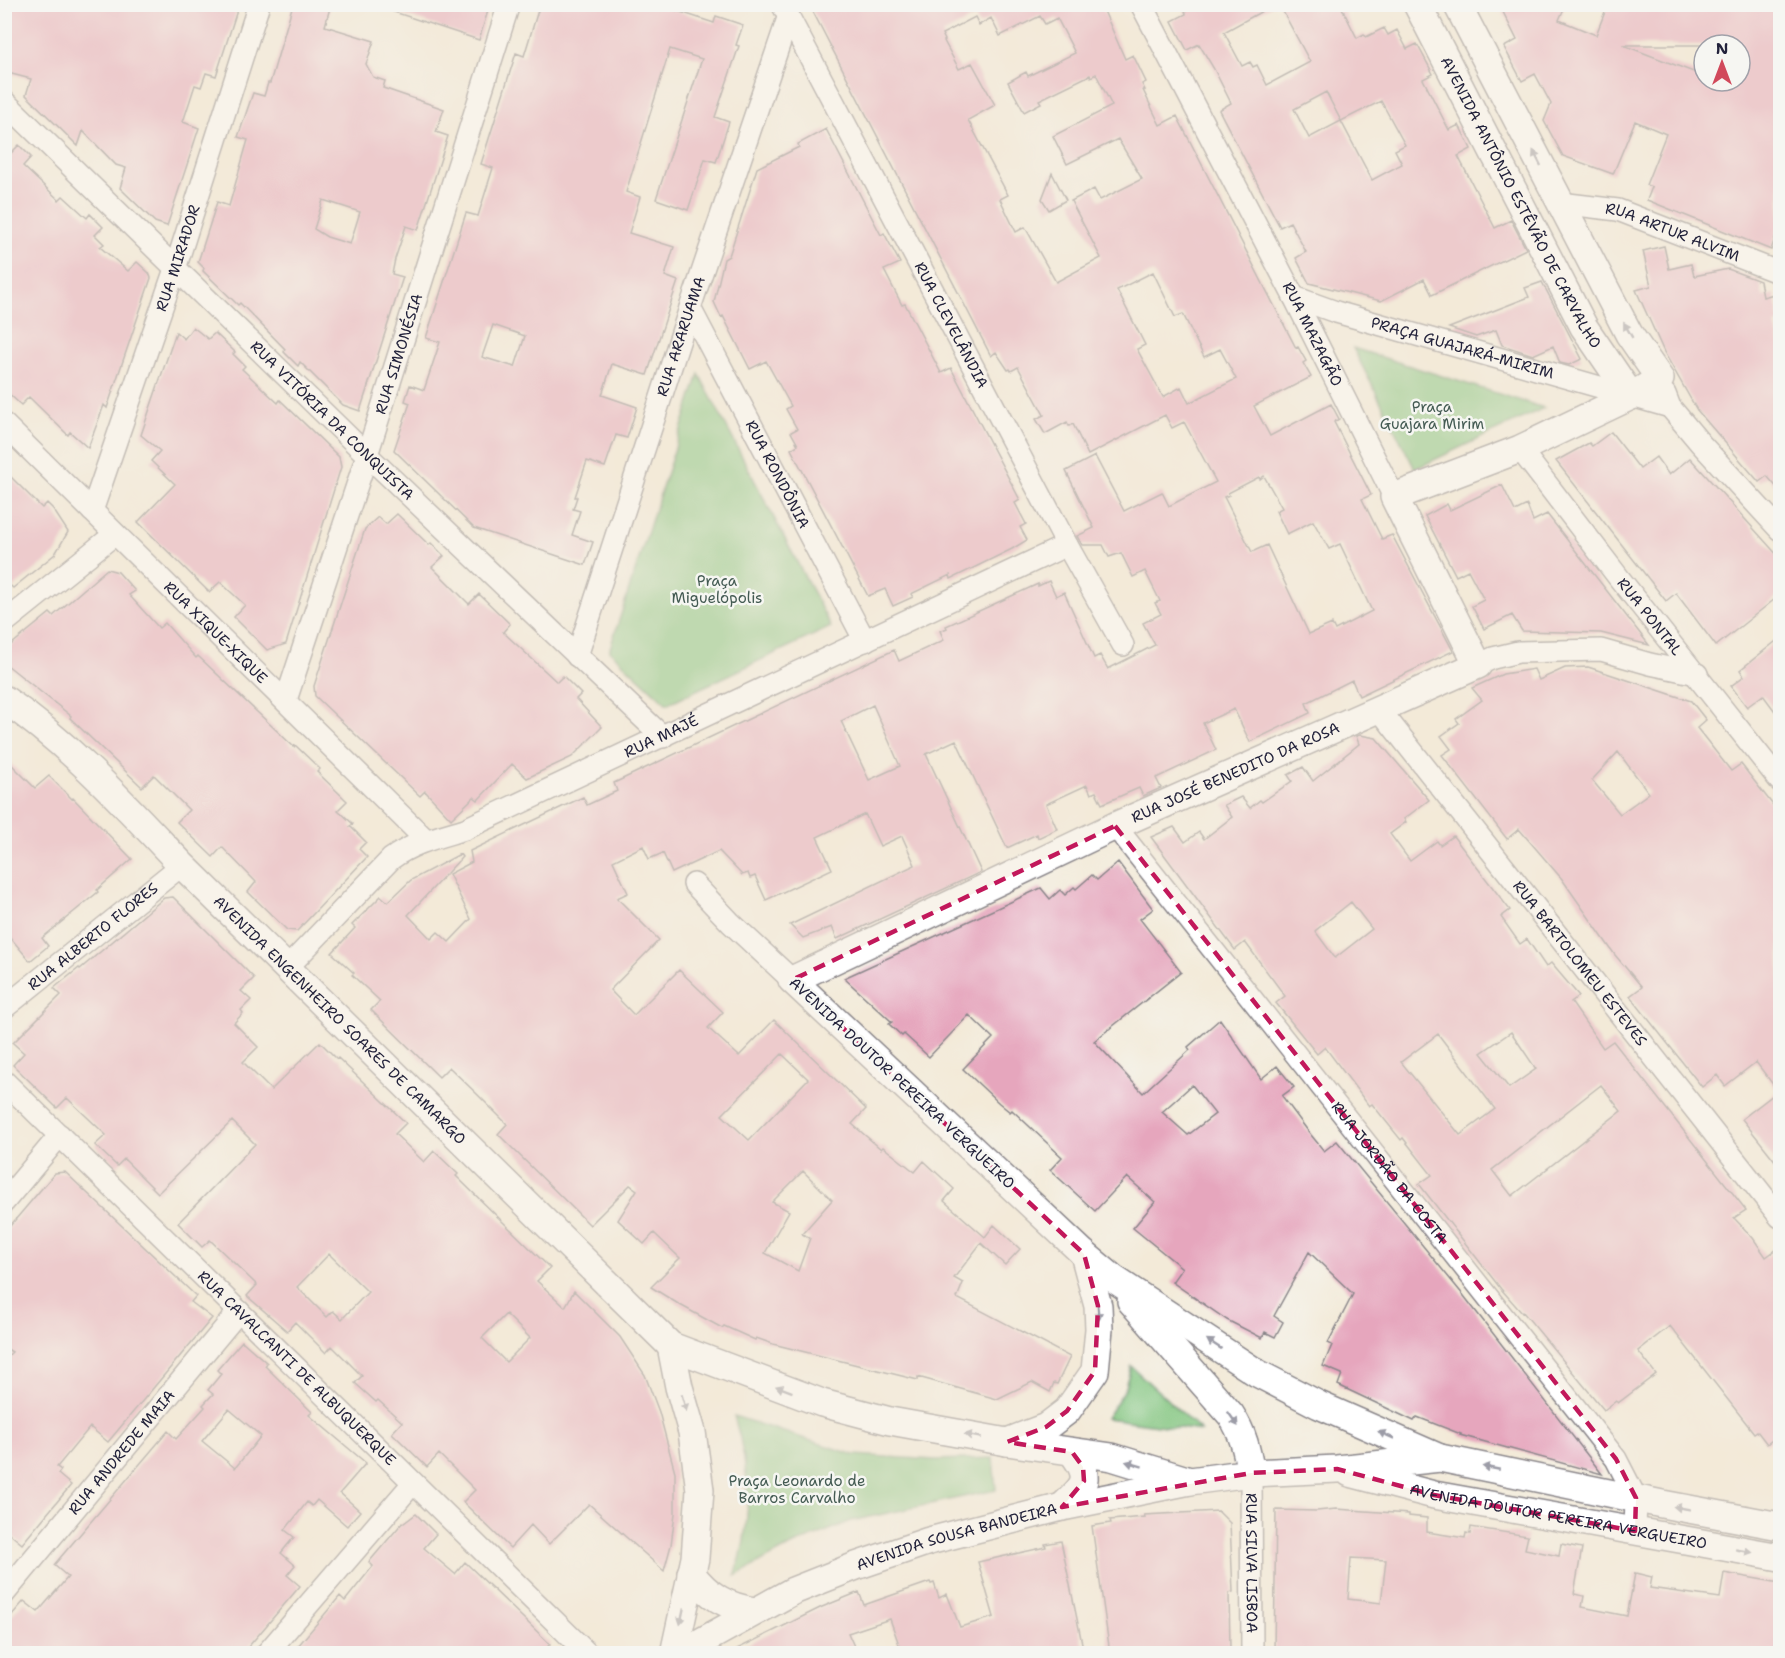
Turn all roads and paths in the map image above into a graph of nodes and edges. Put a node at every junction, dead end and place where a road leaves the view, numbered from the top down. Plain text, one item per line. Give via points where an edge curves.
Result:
1 (259, 4) edge
2 (509, 4) edge
3 (1142, 4) edge
4 (1417, 4) edge
5 (1457, 4) edge
6 (785, 11) edge
7 (4, 101) edge
8 (1560, 203) junction
9 (175, 269) junction
10 (1780, 273) edge
11 (1294, 297) junction
12 (690, 308) junction
13 (1660, 379) junction
14 (1631, 396) junction
15 (1670, 407) junction
16 (4, 424) edge
17 (1520, 449) junction
18 (367, 455) junction
19 (1394, 497) junction
20 (92, 512) junction
21 (1780, 530) edge
22 (115, 534) junction
23 (1067, 545) junction
24 (4, 623) edge
25 (865, 641) junction
26 (1123, 645) dead end
27 (577, 656) junction
28 (1478, 665) junction
29 (1697, 674) junction
30 (4, 699) edge
31 (286, 700) junction
32 (1379, 709) junction
33 (663, 737) junction
34 (1780, 781) edge
35 (1115, 826) junction
36 (426, 840) junction
37 (182, 866) junction
38 (694, 884) dead end
39 (287, 968) junction
40 (792, 980) junction
41 (4, 1008) edge
42 (4, 1081) edge
43 (60, 1135) junction
44 (4, 1202) edge
45 (1780, 1217) edge
46 (1084, 1254) junction
47 (1114, 1279) junction
48 (239, 1311) junction
49 (671, 1346) junction
50 (1007, 1442) junction
51 (1072, 1452) junction
52 (1440, 1458) junction
53 (1337, 1469) junction
54 (1251, 1473) junction
55 (1190, 1481) junction
56 (413, 1483) junction
57 (1636, 1498) junction
58 (1062, 1507) junction
59 (1780, 1526) edge
60 (1635, 1531) junction
61 (1780, 1557) edge
62 (691, 1574) junction
63 (4, 1594) edge
64 (755, 1611) junction
65 (266, 1653) edge
66 (588, 1653) edge
67 (674, 1653) edge
68 (679, 1653) edge
69 (1252, 1653) edge

1 - 9 street, RUA MIRADOR
2 - 18 street, RUA SIMONÉSIA
3 - 11 street, RUA MAZAGÃO
4 - 14 street, AVENIDA ANTÔNIO ESTÊVÃO DE CARVALHO via 1584,327
8 -> 5 street
6 - 12 street, RUA ARARUAMA
6 - 23 street, RUA CLEVELÂNDIA
7 - 9 street, RUA VITÓRIA DA CONQUISTA
8 - 10 street, RUA ARTUR ALVIM via 1618,210
13 -> 8 street via 1629,334
9 - 18 street, RUA VITÓRIA DA CONQUISTA
9 - 20 street, RUA MIRADOR
11 - 14 street, PRAÇA GUAJARÁ-MIRIM
11 - 19 street, RUA MAZAGÃO
12 - 25 street, RUA RONDÔNIA
12 - 27 street, RUA ARARUAMA
13 - 14 street
13 - 15 street
14 - 15 street, PRAÇA GUAJARÁ-MIRIM
14 - 17 street
15 - 21 street
16 - 20 street, RUA XIQUE-XIQUE
17 - 19 street
17 - 29 street, RUA PONTAL
18 - 27 street, RUA VITÓRIA DA CONQUISTA
18 - 31 street, RUA SIMONÉSIA
19 - 28 street, RUA MAZAGÃO
20 - 22 street, RUA XIQUE-XIQUE
22 - 24 street
22 - 31 street, RUA XIQUE-XIQUE
23 - 25 street, RUA MAJÉ
23 - 26 street, RUA CLEVELÂNDIA
25 - 33 street, RUA MAJÉ
27 - 33 street, RUA VITÓRIA DA CONQUISTA
28 - 29 street, RUA JOSÉ BENEDITO DA ROSA via 1518,652 1600,650
28 - 32 street, RUA JOSÉ BENEDITO DA ROSA
29 - 34 street, RUA PONTAL
30 - 37 street, AVENIDA ENGENHEIRO SOARES DE CAMARGO via 38,723 105,783
31 - 36 street, RUA XIQUE-XIQUE
32 - 35 street, RUA JOSÉ BENEDITO DA ROSA
32 - 45 street, RUA BARTOLOMEU ESTEVES
33 - 36 street, RUA MAJÉ via 465,829
35 - 40 street, RUA JOSÉ BENEDITO DA ROSA
35 - 57 street, RUA JORDÃO DA COSTA via 1616,1459
36 - 39 street, RUA MAJÉ via 391,859
37 - 39 street, AVENIDA ENGENHEIRO SOARES DE CAMARGO
37 - 41 street, RUA ALBERTO FLORES
38 - 40 street, AVENIDA DOUTOR PEREIRA VERGUEIRO
39 - 49 street, AVENIDA ENGENHEIRO SOARES DE CAMARGO
40 - 46 street, AVENIDA DOUTOR PEREIRA VERGUEIRO
42 - 43 street, RUA CAVALCANTI DE ALBUQUERQUE
43 - 44 street
43 - 48 street, RUA CAVALCANTI DE ALBUQUERQUE
46 - 47 street, AVENIDA DOUTOR PEREIRA VERGUEIRO
46 -> 50 street via 1098,1306 1100,1329 1095,1371 1066,1411 1046,1427
52 -> 47 street, AVENIDA DOUTOR PEREIRA VERGUEIRO via 1319,1405 1257,1372
47 -> 54 street, AVENIDA DOUTOR PEREIRA VERGUEIRO via 1232,1415 1241,1429
48 - 56 street, RUA CAVALCANTI DE ALBUQUERQUE
48 - 63 street, RUA ANDREDE MAIA
50 -> 49 street via 891,1421 822,1403
49 -> 62 street via 692,1432 700,1490
50 - 51 street
55 -> 51 street via 1112,1457
51 - 58 street via 1083,1467 1084,1481
52 - 53 street, AVENIDA DOUTOR PEREIRA VERGUEIRO
57 -> 52 street, AVENIDA DOUTOR PEREIRA VERGUEIRO
53 - 54 street, AVENIDA DOUTOR PEREIRA VERGUEIRO
53 - 60 street, AVENIDA DOUTOR PEREIRA VERGUEIRO via 1434,1495
54 - 55 street, AVENIDA SOUSA BANDEIRA
54 - 69 street, RUA SILVA LISBOA
55 - 58 street, AVENIDA SOUSA BANDEIRA
56 - 65 street
56 - 66 street, RUA CAVALCANTI DE ALBUQUERQUE
59 -> 57 street, AVENIDA DOUTOR PEREIRA VERGUEIRO
57 - 60 street, RUA JORDÃO DA COSTA
58 - 64 street, AVENIDA SOUSA BANDEIRA via 908,1548 793,1591
60 -> 61 street, AVENIDA DOUTOR PEREIRA VERGUEIRO
62 - 64 street via 717,1600
62 -> 67 street
64 - 68 street, AVENIDA SOUSA BANDEIRA

